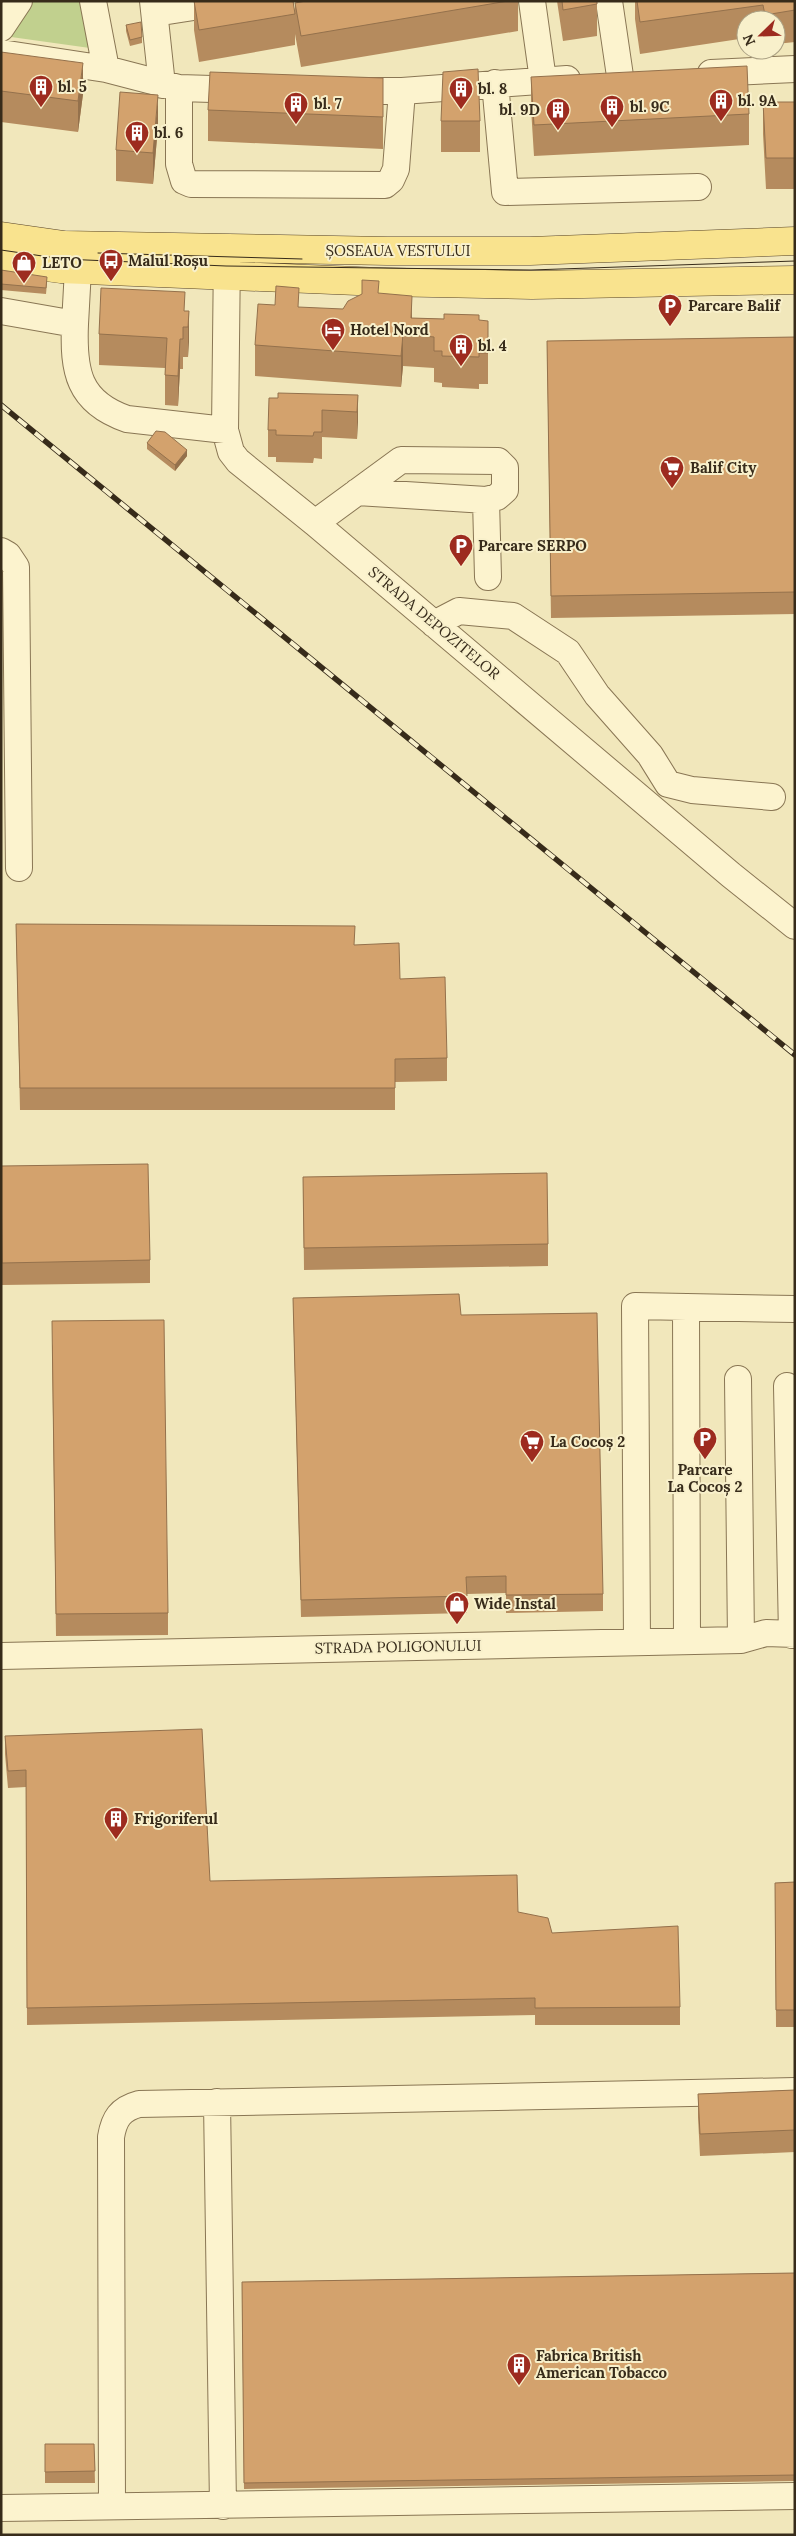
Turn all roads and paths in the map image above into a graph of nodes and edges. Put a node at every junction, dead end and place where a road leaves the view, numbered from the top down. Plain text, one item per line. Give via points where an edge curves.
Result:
1 (19, 1) edge
2 (93, 1) edge
3 (232, 1) edge
4 (532, 1) edge
5 (609, 1) edge
6 (154, 7) edge
7 (1, 28) edge
8 (1, 53) edge
9 (106, 69) junction
10 (795, 69) edge
11 (688, 74) edge
12 (543, 80) junction
13 (495, 83) junction
14 (171, 87) junction
15 (266, 90) edge
16 (322, 91) edge
17 (402, 91) junction
18 (698, 188) dead end
19 (1, 236) edge
20 (795, 241) edge
21 (227, 248) junction
22 (530, 251) junction
23 (1, 261) edge
24 (78, 269) junction
25 (226, 276) junction
26 (795, 280) edge
27 (532, 285) junction
28 (1, 311) edge
29 (74, 324) junction
30 (225, 430) junction
31 (357, 492) junction
32 (486, 500) junction
33 (315, 523) junction
34 (1, 551) edge
35 (488, 577) dead end
36 (434, 624) junction
37 (772, 797) dead end
38 (19, 868) dead end
39 (795, 926) edge
40 (686, 1307) junction
41 (795, 1309) edge
42 (738, 1379) dead end
43 (787, 1386) dead end
44 (794, 1634) edge
45 (740, 1640) junction
46 (687, 1641) junction
47 (637, 1642) junction
48 (1, 1656) edge
49 (795, 2091) edge
50 (217, 2102) junction
51 (795, 2496) edge
52 (112, 2506) junction
53 (223, 2506) junction
54 (4, 2508) edge

1 - 7 street
2 - 9 street
3 - 6 street
4 - 12 street
5 - 12 street via 630,76
6 - 14 street
8 - 9 street
9 - 14 street
10 - 11 street
12 - 13 street
13 - 17 street
13 - 18 street via 505,192
14 - 15 street
14 - 17 street via 179,164 184,181 191,184 385,185 396,168
16 - 17 street
19 - 21 main road, ȘOSEAUA VESTULUI via 64,245
20 - 22 main road, ȘOSEAUA VESTULUI
21 - 22 main road, ȘOSEAUA VESTULUI
21 - 25 street, STRADA DEPOZITELOR
22 - 27 street
23 - 24 main road, ȘOSEAUA VESTULUI
24 - 25 main road, ȘOSEAUA VESTULUI
24 - 29 street
25 - 27 main road, ȘOSEAUA VESTULUI
25 - 30 street, STRADA DEPOZITELOR
26 - 27 main road, ȘOSEAUA VESTULUI
28 - 29 street
29 - 30 street via 75,368 81,383 100,405 127,419
30 - 33 street, STRADA DEPOZITELOR via 231,452 238,461
31 - 32 street
31 - 32 street via 401,460 498,461 505,468 505,490
31 - 33 street
32 - 35 street
33 - 36 street, STRADA DEPOZITELOR
34 - 38 street via 8,554 16,567
36 - 37 street via 459,611 513,616 568,652 597,696 650,755 668,784 692,790
36 - 39 street, STRADA DEPOZITELOR
40 - 41 street
40 - 46 street
40 - 47 street via 635,1306
42 - 45 street
43 - 44 street
44 - 45 street, STRADA POLIGONULUI via 766,1633
45 - 46 street, STRADA POLIGONULUI
46 - 47 street, STRADA POLIGONULUI
47 - 48 street, STRADA POLIGONULUI
49 - 50 street
50 - 52 street via 139,2104 119,2114 113,2125
50 - 53 street
51 - 53 street
52 - 53 street
52 - 54 street

